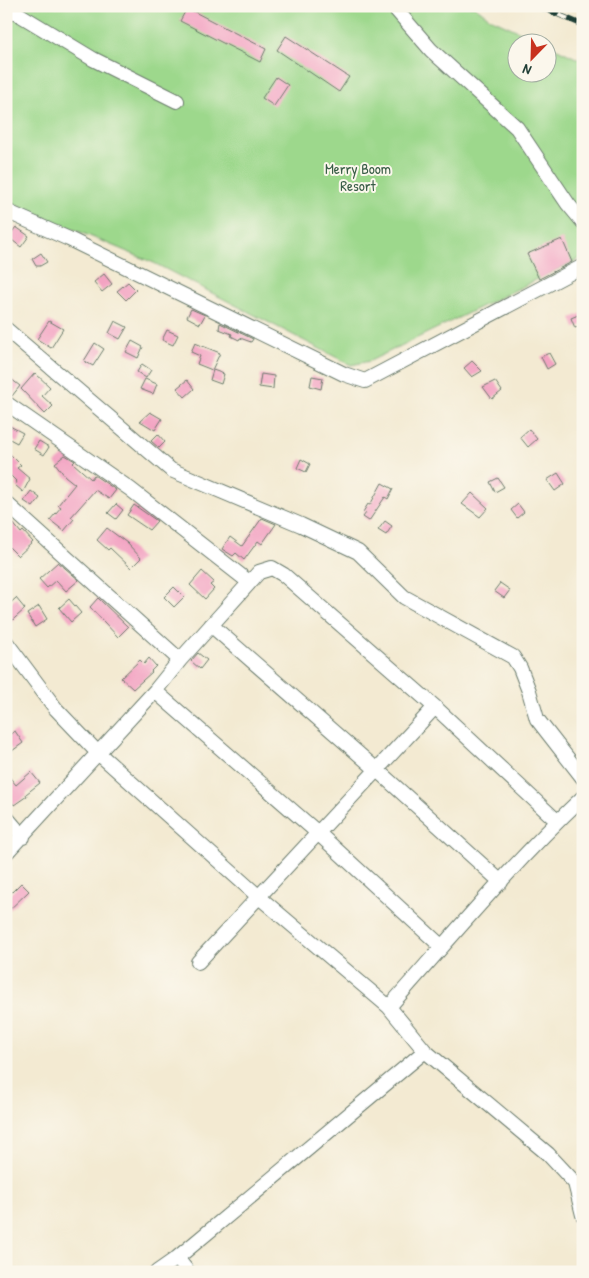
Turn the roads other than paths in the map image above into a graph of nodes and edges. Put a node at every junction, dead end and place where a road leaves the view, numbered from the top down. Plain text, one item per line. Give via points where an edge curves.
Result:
1 (11, 6) edge
2 (393, 6) edge
3 (177, 101) dead end
4 (6, 211) edge
5 (583, 222) edge
6 (583, 266) edge
7 (6, 329) edge
8 (6, 403) edge
9 (6, 503) edge
10 (249, 582) junction
11 (211, 625) junction
12 (6, 642) edge
13 (180, 660) junction
14 (155, 691) junction
15 (435, 707) junction
16 (98, 752) junction
17 (377, 770) junction
18 (583, 778) edge
19 (583, 797) edge
20 (6, 817) edge
21 (557, 821) junction
22 (318, 833) junction
23 (23, 836) junction
24 (6, 853) edge
25 (501, 882) junction
26 (259, 896) junction
27 (442, 947) junction
28 (198, 962) dead end
29 (389, 1007) junction
30 (425, 1051) junction
31 (583, 1215) edge
32 (178, 1258) junction
33 (157, 1272) edge
34 (188, 1272) edge

1 - 3 street via 12,10 93,59
2 - 5 street via 431,50 516,128
4 - 6 street via 344,374 365,381
7 - 18 street via 171,470 358,552 404,597 513,657 529,691 537,720
8 - 10 street via 130,489
9 - 13 street
10 - 11 street
10 - 15 street via 259,572 272,568 284,575
11 - 13 street
11 - 17 street
12 - 16 street via 56,709
13 - 14 street
14 - 16 street
14 - 22 street
15 - 17 street
15 - 21 street
16 - 23 street
16 - 26 street
17 - 22 street
17 - 25 street
19 - 21 street
20 - 23 street
21 - 25 street
22 - 26 street
22 - 27 street
23 - 24 street
25 - 27 street
26 - 28 street
26 - 29 street
27 - 29 street
29 - 30 street
30 - 31 street via 548,1154 575,1182
30 - 32 street
32 - 33 street
32 - 34 street

